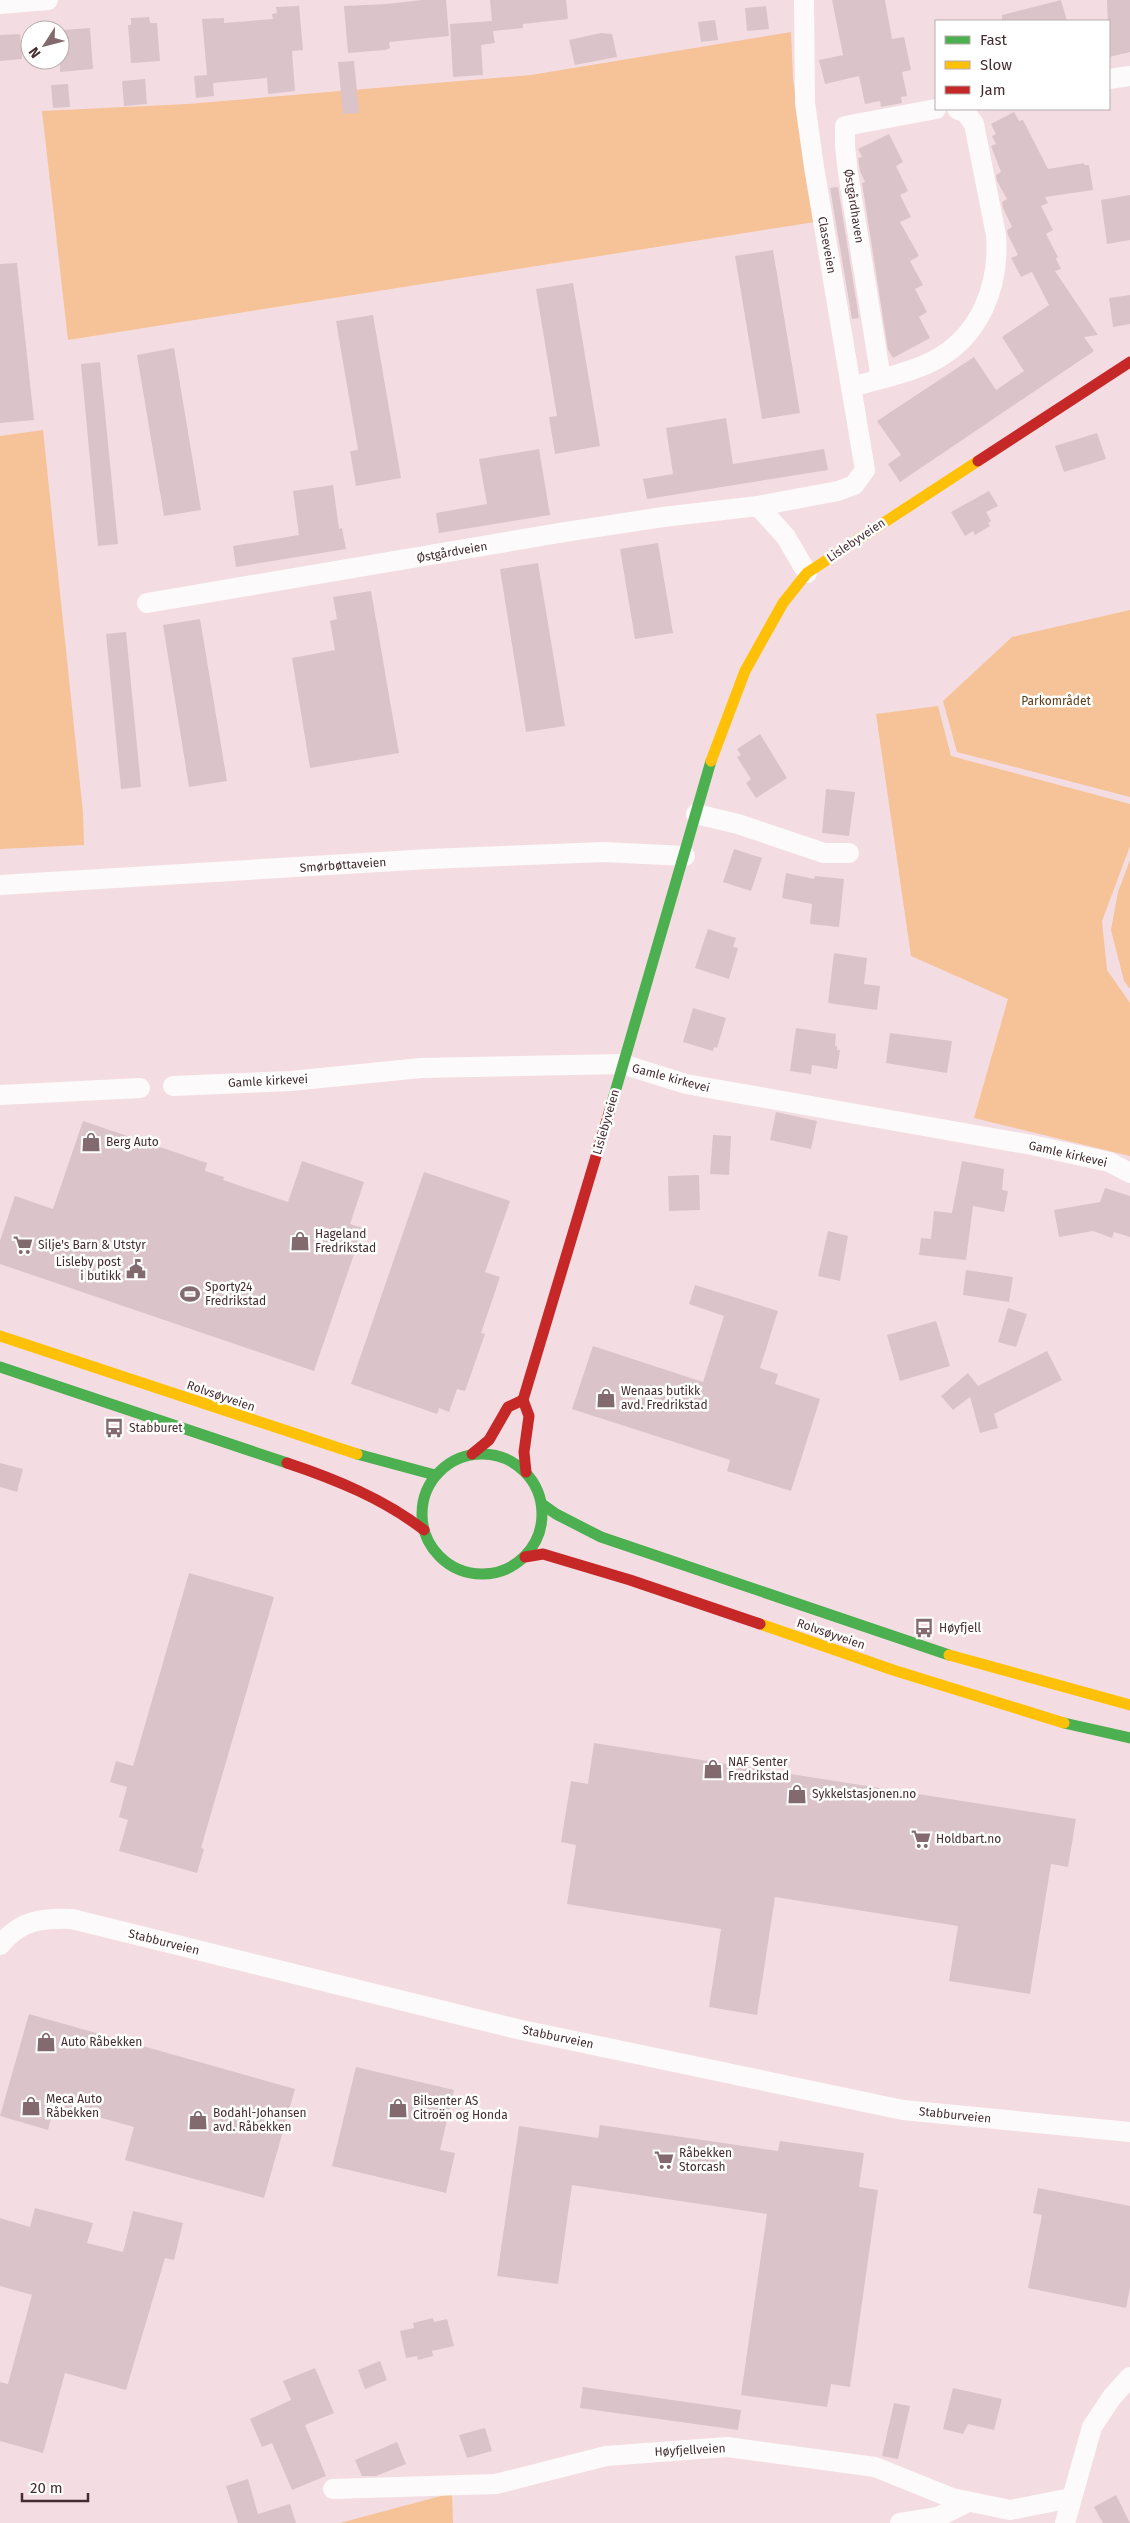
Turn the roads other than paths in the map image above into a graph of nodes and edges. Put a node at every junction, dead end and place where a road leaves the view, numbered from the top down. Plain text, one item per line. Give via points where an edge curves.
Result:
1 (48, 0) edge
2 (804, 0) edge
3 (0, 4) edge
4 (1130, 76) edge
5 (1110, 79) edge
6 (935, 109) edge
7 (964, 110) edge
8 (1130, 362) edge
9 (880, 379) junction
10 (852, 387) junction
11 (854, 485) joint
12 (758, 506) junction
13 (806, 572) junction
14 (147, 604) dead end
15 (696, 814) junction
16 (849, 853) dead end
17 (685, 856) junction
18 (0, 884) edge
19 (622, 1064) junction
20 (173, 1086) dead end
21 (140, 1088) dead end
22 (0, 1095) edge
23 (1130, 1173) edge
24 (0, 1336) edge
25 (0, 1367) edge
26 (523, 1400) junction
27 (472, 1454) junction
28 (526, 1472) junction
29 (436, 1475) junction
30 (542, 1504) junction
31 (424, 1530) junction
32 (524, 1557) junction
33 (1130, 1705) edge
34 (1130, 1738) edge
35 (0, 1945) edge
36 (1130, 2132) edge
37 (1130, 2377) edge
38 (332, 2489) dead end
39 (1071, 2498) junction
40 (968, 2502) junction
41 (900, 2523) edge
42 (1065, 2523) edge

1 - 3 street
2 - 10 street, Claseveien via 805,103
4 - 5 street
6 - 9 street, Østgårdhaven via 845,126 844,146
7 - 9 street via 974,124 980,146 996,234 998,252 994,285 982,311 959,344 931,362
8 - 13 main road, Lislebyveien
9 - 10 street
10 - 11 street, Claseveien via 865,470
11 - 12 street, Østgårdveien
12 - 13 street via 786,537
12 - 14 street, Østgårdveien via 565,532
13 - 15 main road, Lislebyveien via 772,618 749,660 722,728
15 - 16 street via 738,824 824,853
15 - 17 main road, Lislebyveien
17 - 18 street, Smørbøttaveien via 604,852
17 - 19 main road, Lislebyveien
19 - 20 street, Gamle kirkevei via 421,1068 291,1081
19 - 23 street, Gamle kirkevei via 686,1084 1109,1162
19 - 26 main road, Lislebyveien
21 - 22 street
24 - 29 main road, Rolvsøyveien via 335,1448
25 - 31 main road via 326,1476 401,1512
26 - 27 main road via 508,1407 489,1440
26 - 28 main road, Lislebyveien via 529,1416 524,1452
27 - 28 main road via 500,1456
27 - 29 main road via 453,1461
28 - 30 main road
29 - 31 main road via 424,1499
30 - 32 main road via 537,1540
30 - 33 main road, Rolvsøyveien via 601,1538 920,1646 1056,1688
31 - 32 main road via 434,1550 454,1568 477,1574 504,1570
32 - 34 main road, Rolvsøyveien via 543,1554 1048,1719
35 - 36 street, Stabburveien via 12,1931 30,1922 72,1918 517,2029 903,2110
37 - 39 street via 1112,2396 1092,2427
38 - 40 street, Høyfjellveien via 496,2484 606,2456 727,2447 875,2467
39 - 40 street, Høyfjellveien via 1010,2510
39 - 42 street
40 - 41 street via 938,2517

